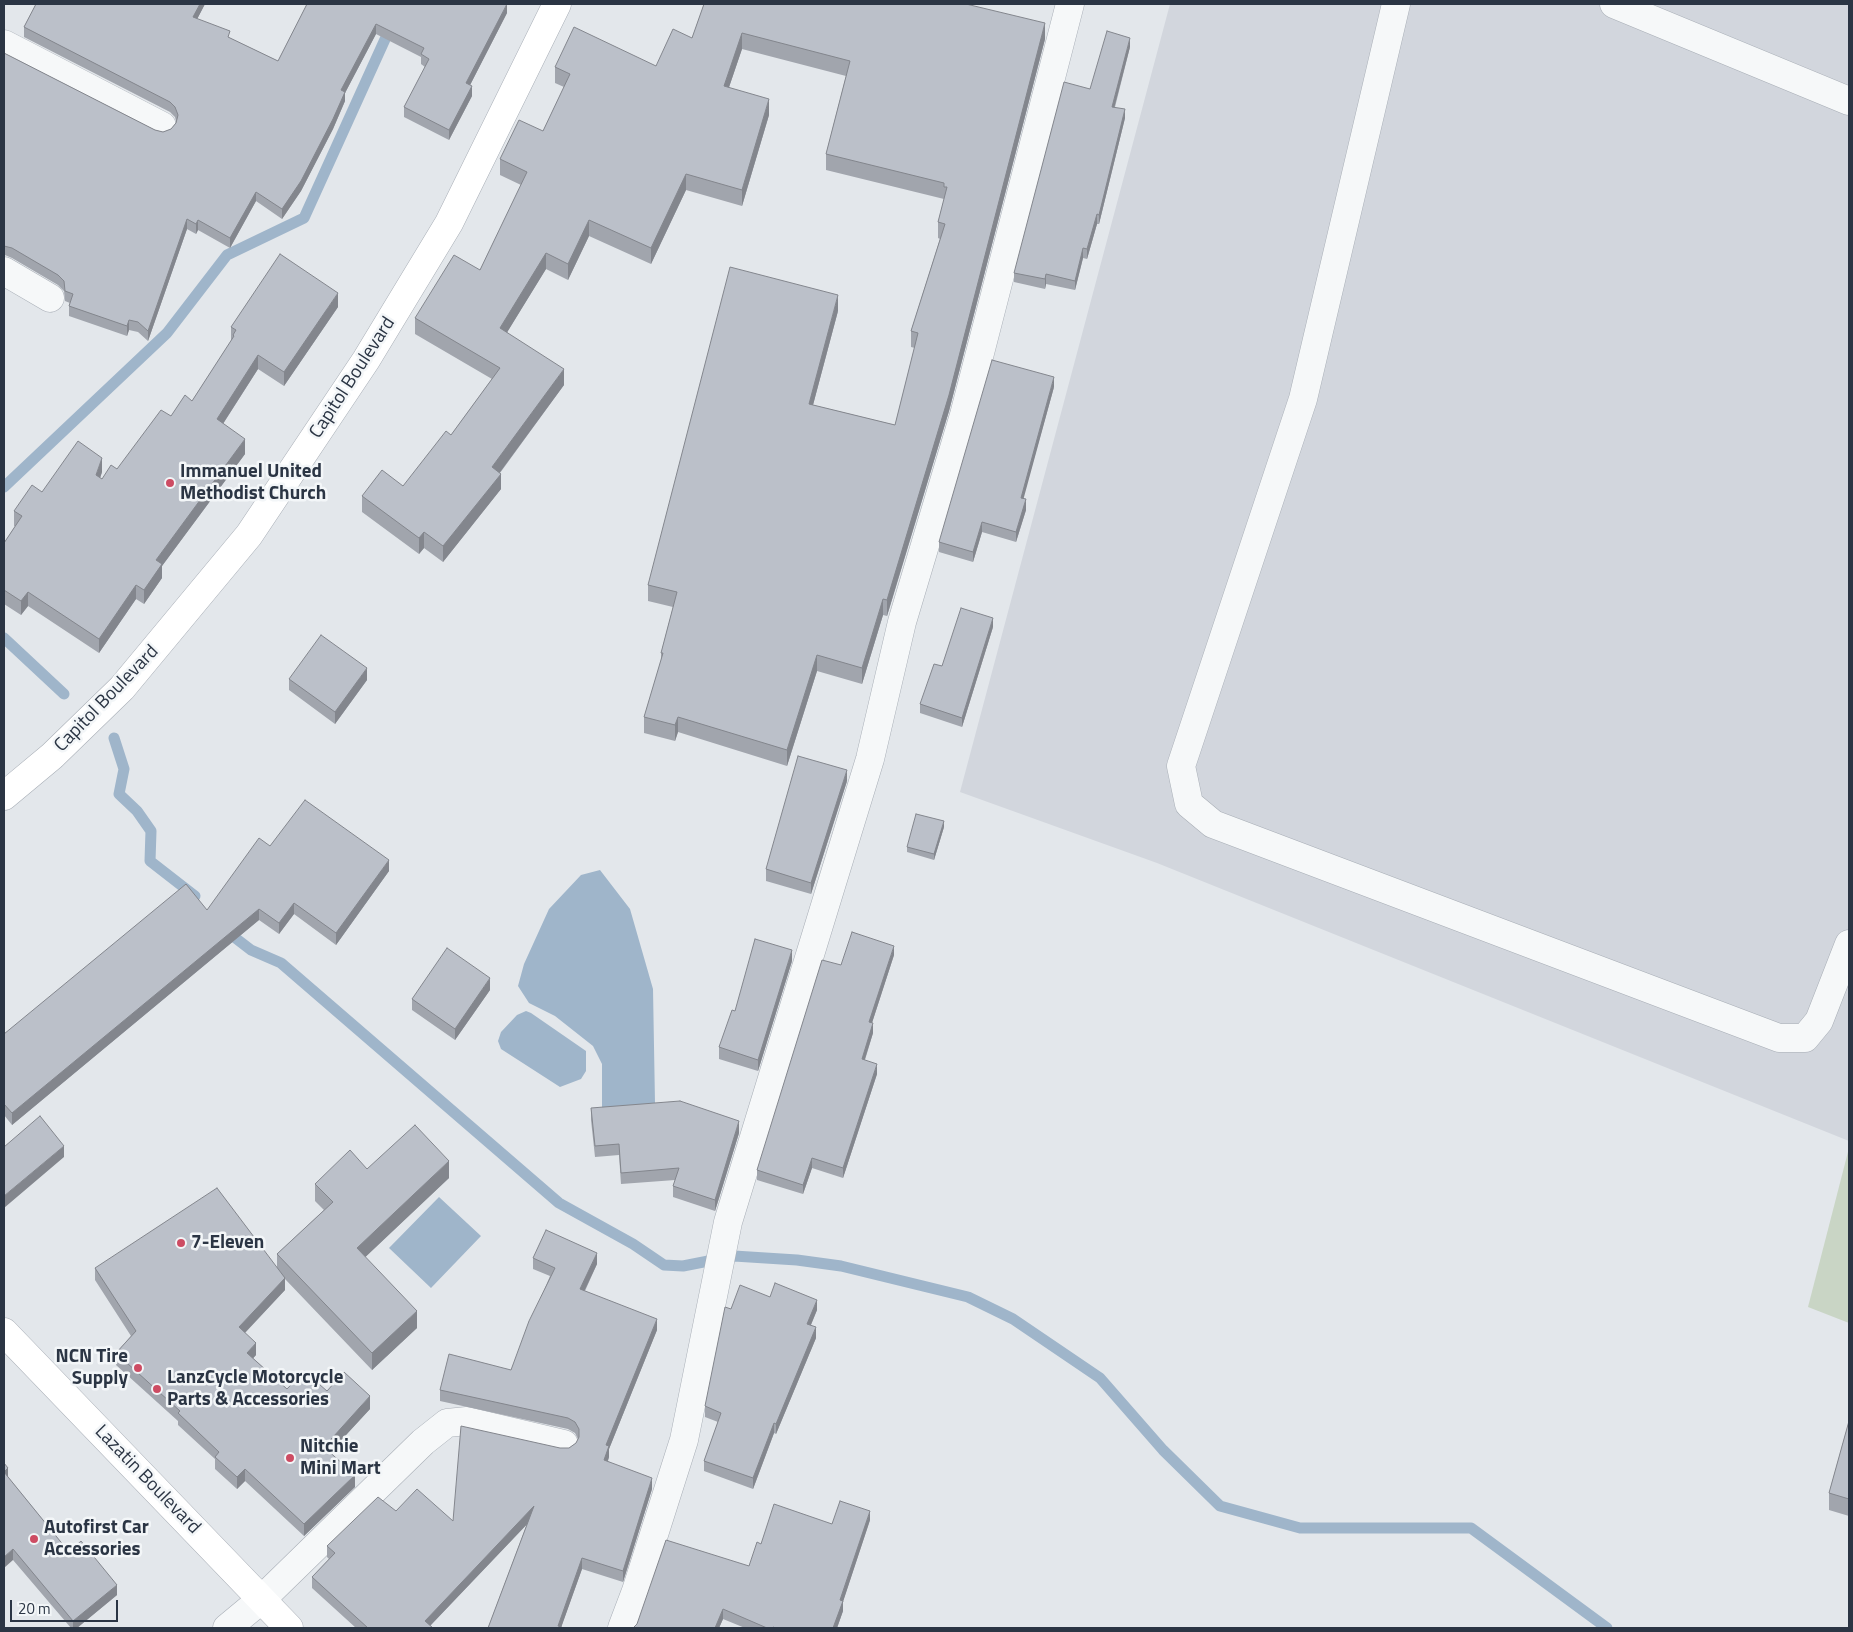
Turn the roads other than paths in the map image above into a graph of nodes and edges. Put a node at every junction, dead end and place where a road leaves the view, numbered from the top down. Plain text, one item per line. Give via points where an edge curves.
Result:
1 (557, 4) edge
2 (1070, 4) edge
3 (1396, 4) edge
4 (1614, 4) edge
5 (4, 44) edge
6 (1849, 101) edge
7 (162, 126) dead end
8 (4, 270) edge
9 (50, 298) dead end
10 (4, 796) edge
11 (1849, 944) edge
12 (4, 1332) edge
13 (564, 1444) dead end
14 (262, 1599) junction
15 (227, 1628) edge
16 (289, 1628) edge
17 (622, 1628) edge

1 - 10 main road, Capitol Boulevard via 449,223 366,360 249,535 122,688 52,756
2 - 17 street via 964,415 902,622 870,759 728,1222 684,1440
3 - 11 street via 1303,399 1182,766 1189,804 1213,824 1779,1038 1805,1038 1819,1021
4 - 6 street
5 - 7 street
8 - 9 street
12 - 14 main road, Lazatin Boulevard
13 - 14 street via 467,1421 446,1423
14 - 15 street
14 - 16 main road, Lazatin Boulevard

